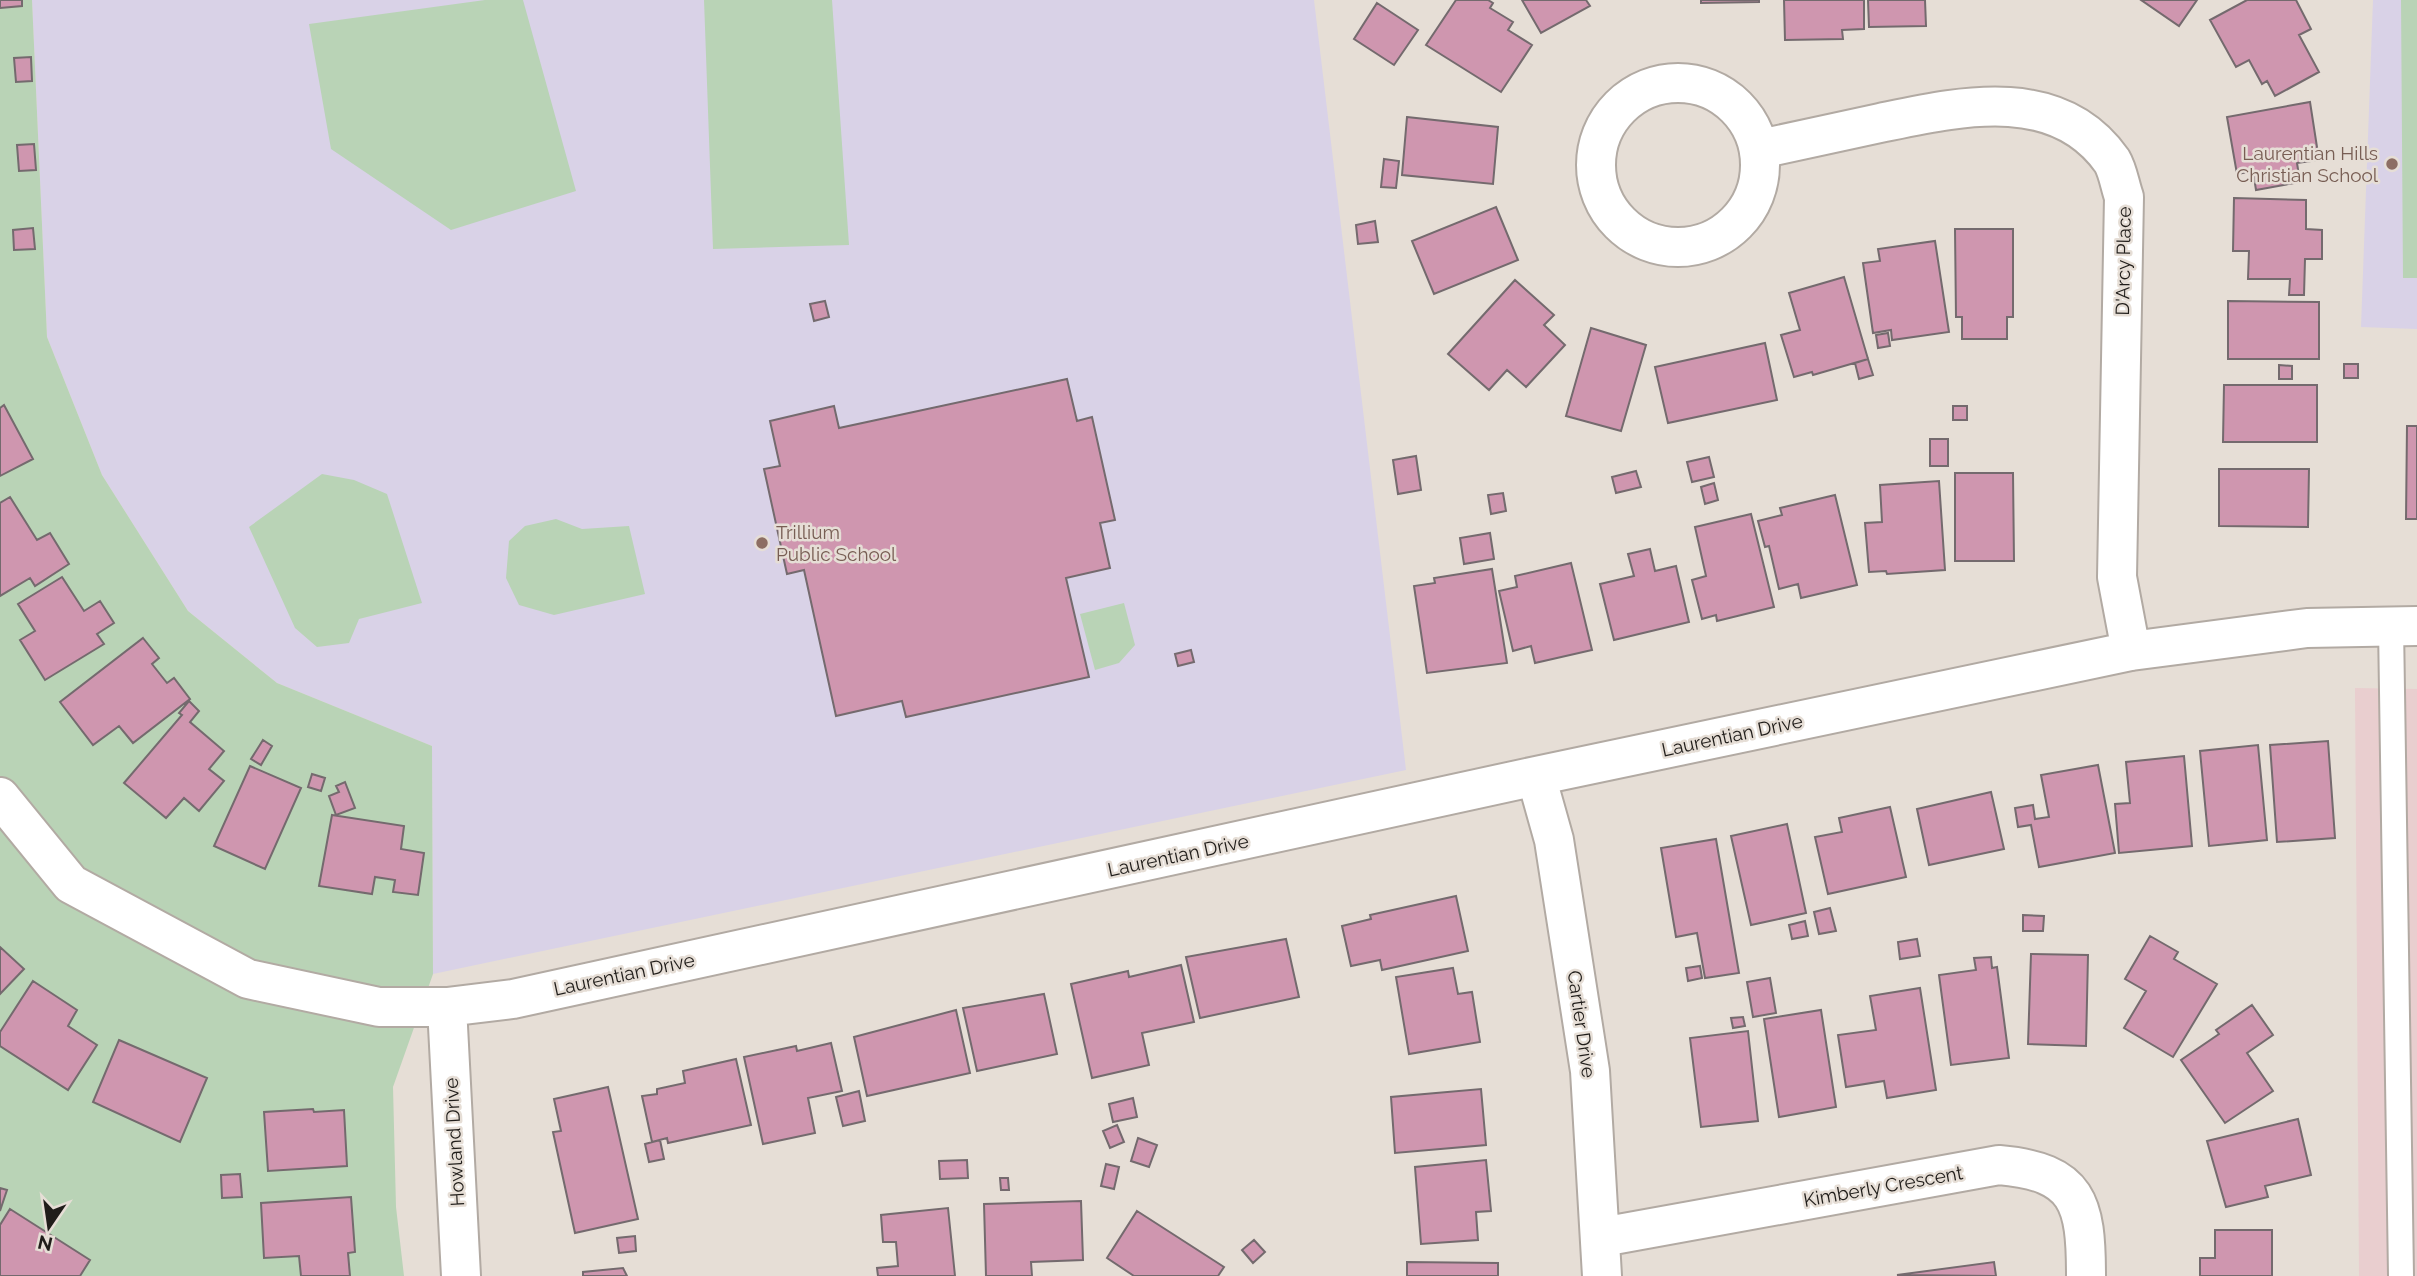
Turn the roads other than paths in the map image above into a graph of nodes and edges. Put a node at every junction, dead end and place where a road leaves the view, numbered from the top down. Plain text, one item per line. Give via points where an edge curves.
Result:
1 (1760, 149) junction
2 (2404, 626) edge
3 (2131, 651) junction
4 (1536, 776) junction
5 (0, 797) edge
6 (447, 1007) junction
7 (1602, 1237) junction
8 (461, 1276) edge
9 (1602, 1276) edge
10 (2086, 1276) edge
11 (2401, 1276) edge

1 - 1 street via 1749,122 1730,100 1712,89 1684,82 1659,84 1632,96 1606,122 1596,149 1595,173 1602,200 1622,227 1647,242 1679,248 1707,243 1740,221 1755,197
1 - 3 street, D'Arcy Place via 1962,106 2008,105 2049,115 2085,133 2113,163 2124,197 2117,577
2 - 3 street, Laurentian Drive via 2308,628
2 - 11 lane
3 - 4 street, Laurentian Drive
4 - 6 street, Laurentian Drive via 513,999
4 - 7 street, Cartier Drive via 1554,840 1590,1071
5 - 6 street, Laurentian Drive via 71,884 248,979 379,1007
6 - 8 street, Howland Drive
7 - 9 street, Cartier Drive
7 - 10 street, Kimberly Crescent via 1999,1165 2026,1167 2061,1181 2079,1204 2086,1238

